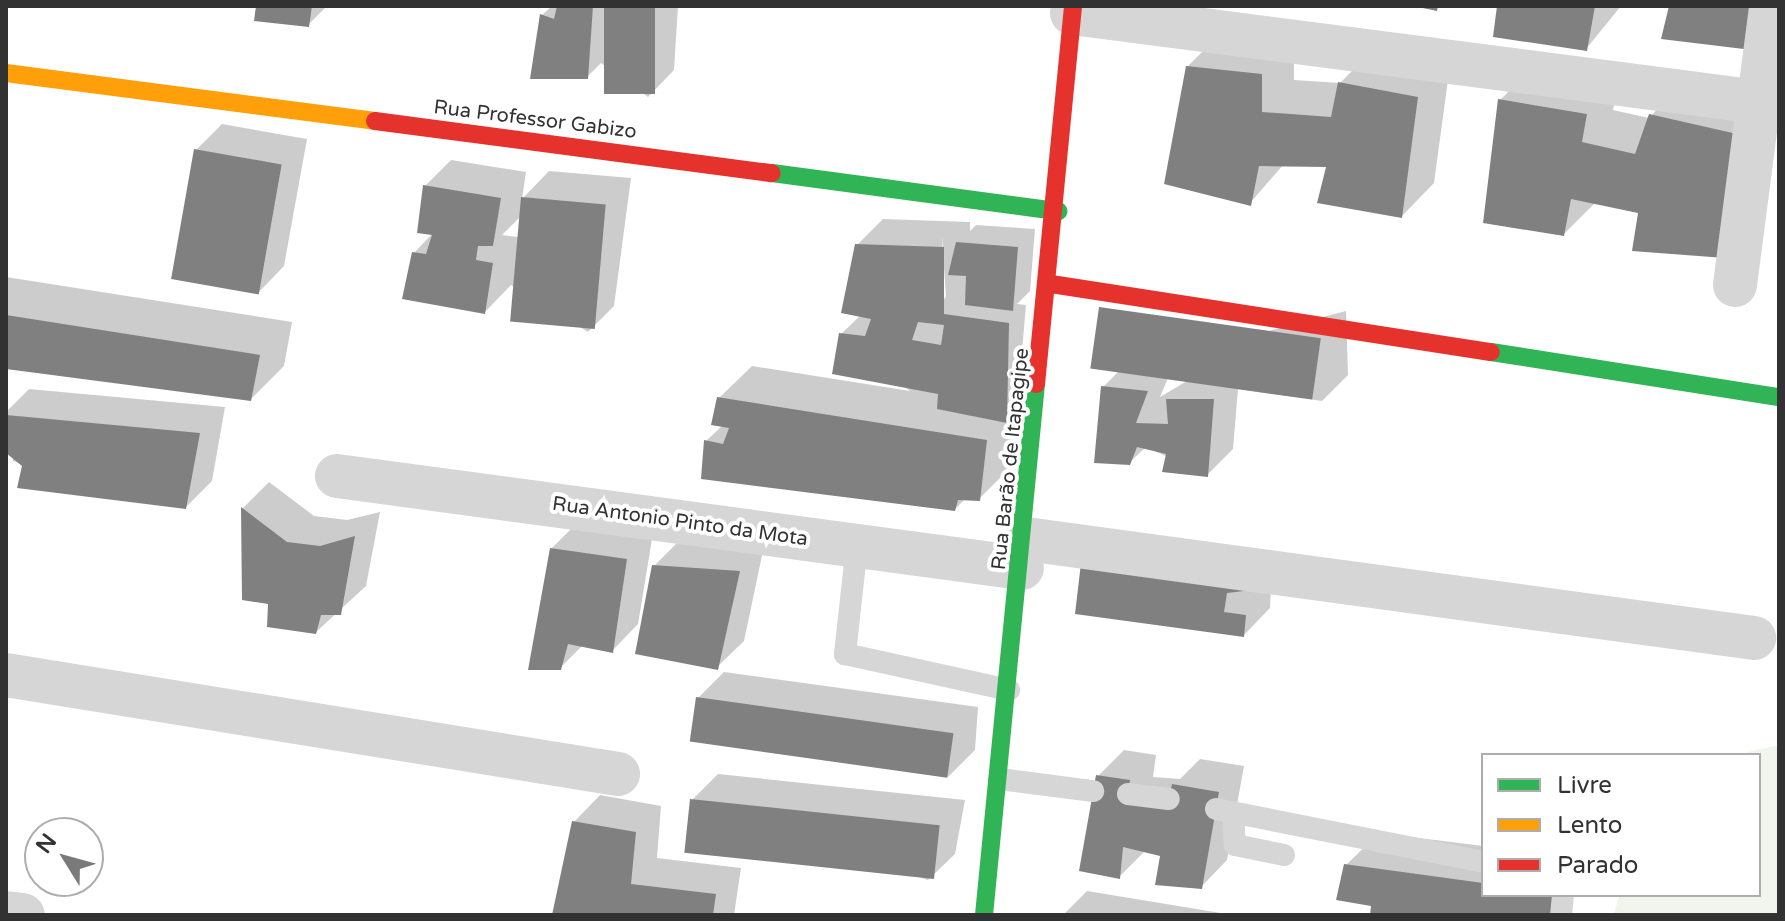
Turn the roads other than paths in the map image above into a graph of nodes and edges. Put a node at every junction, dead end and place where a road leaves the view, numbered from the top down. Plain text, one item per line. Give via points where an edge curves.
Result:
1 (1771, 6) edge
2 (1072, 9) edge
3 (6, 73) edge
4 (1759, 102) junction
5 (1058, 211) junction
6 (1051, 284) junction
7 (1735, 285) dead end
8 (1779, 397) edge
9 (337, 476) dead end
10 (857, 545) junction
11 (1024, 554) junction
12 (1754, 638) dead end
13 (6, 675) edge
14 (1009, 690) junction
15 (618, 774) dead end
16 (999, 779) junction
17 (1093, 791) dead end
18 (1128, 794) dead end
19 (1169, 799) dead end
20 (1284, 855) dead end
21 (1481, 862) edge
22 (6, 913) edge
23 (23, 915) edge
24 (984, 915) edge

1 - 4 street
2 - 4 street
2 - 5 street, Rua Barão de Itapagipe
3 - 5 street, Rua Professor Gabizo
4 - 7 street
5 - 6 street, Rua Barão de Itapagipe
6 - 8 street
6 - 11 street, Rua Barão de Itapagipe
9 - 10 street, Rua Antonio Pinto da Mota
10 - 11 street, Rua Antonio Pinto da Mota
10 - 14 lane via 845,654
11 - 12 street, Rua Antonio Pinto da Mota
11 - 14 street, Rua Barão de Itapagipe
13 - 15 street
14 - 16 street, Rua Barão de Itapagipe
16 - 17 lane
16 - 24 street, Rua Barão de Itapagipe
18 - 19 lane
20 - 21 lane via 1235,845 1225,810
22 - 23 street

